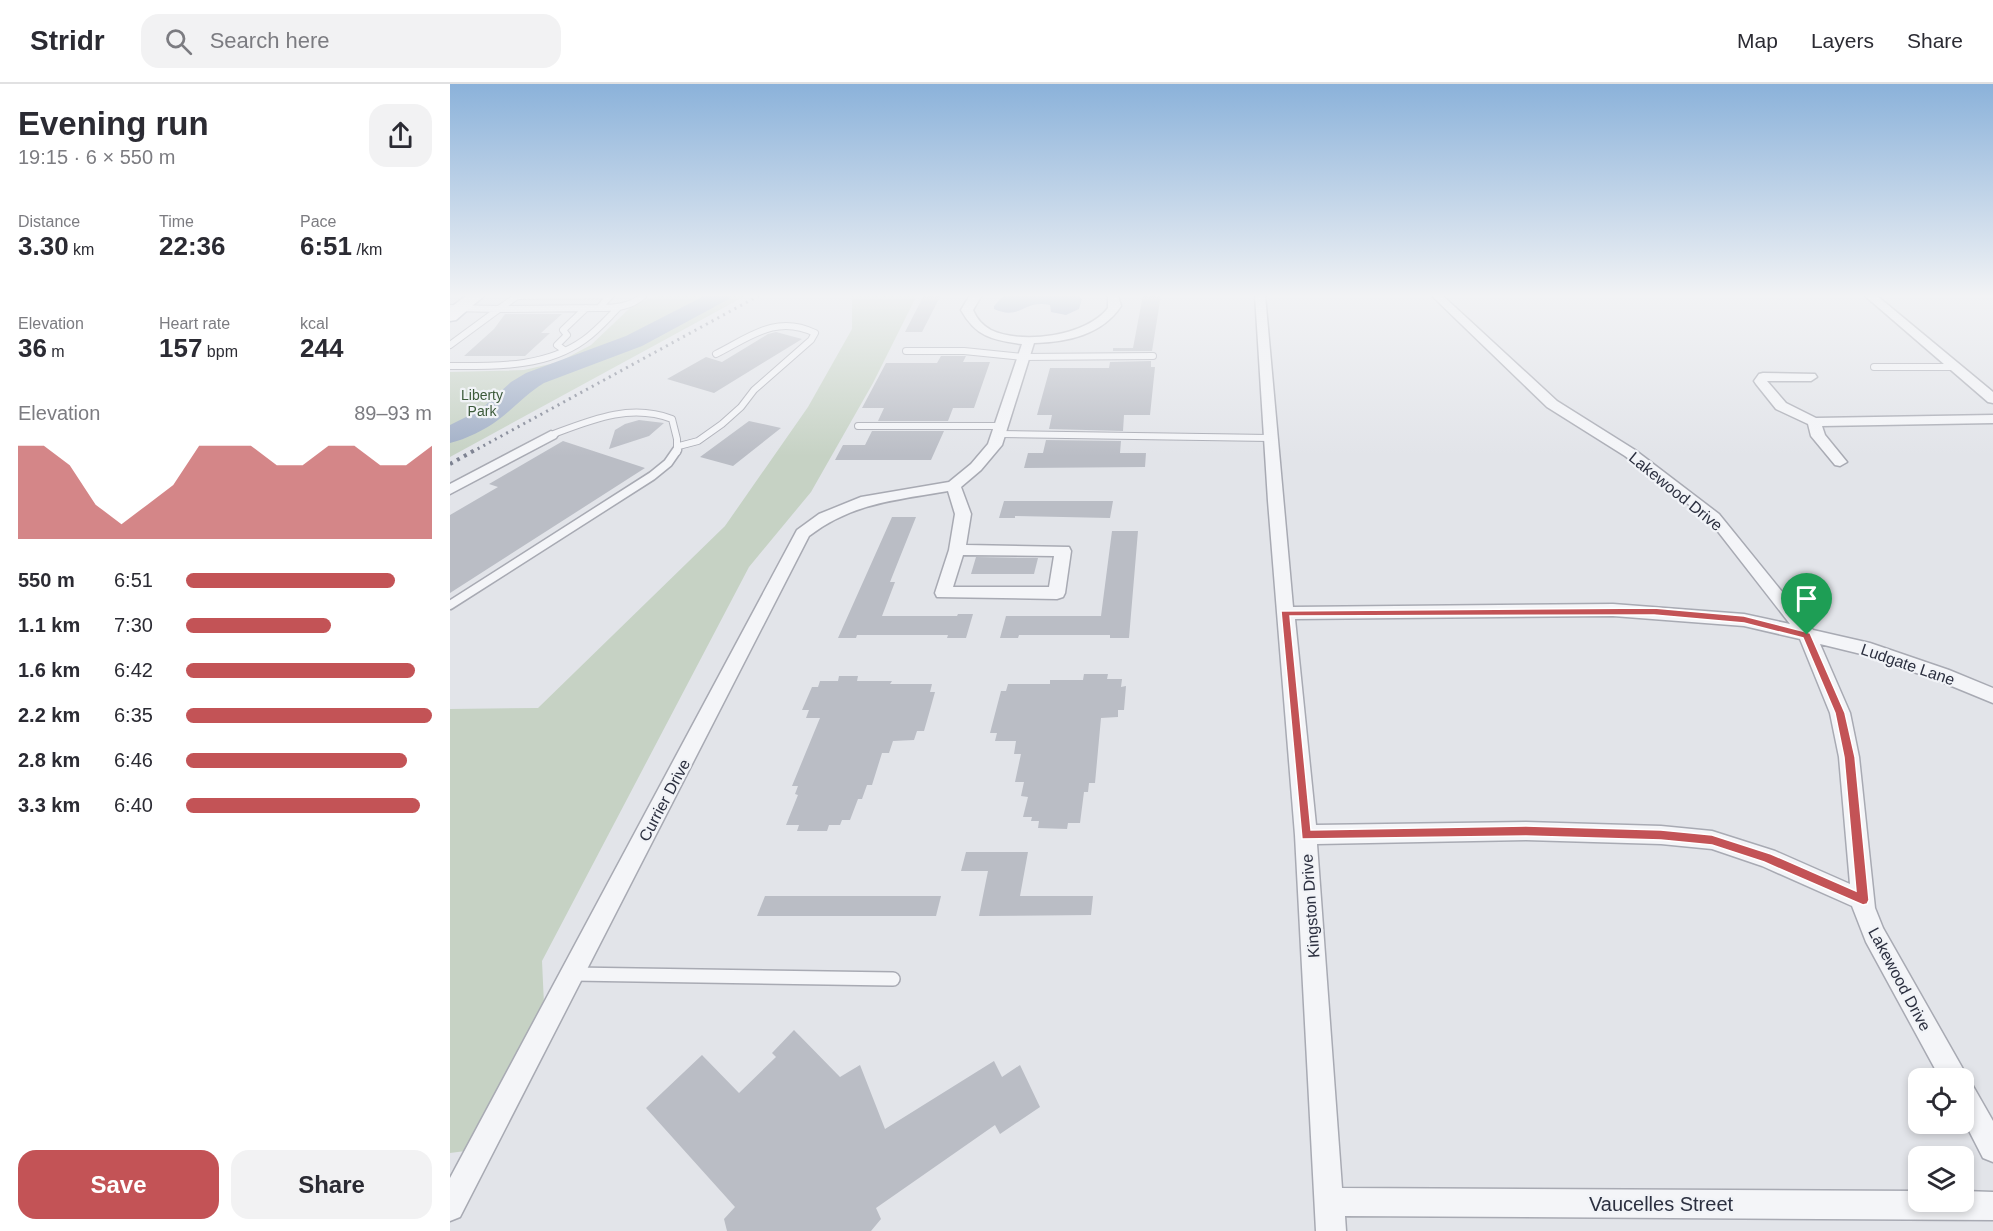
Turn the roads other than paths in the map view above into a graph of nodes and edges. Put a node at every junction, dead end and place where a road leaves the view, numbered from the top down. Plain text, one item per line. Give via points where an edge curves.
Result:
1 (567, 349) edge
2 (726, 349) edge
3 (801, 349) edge
4 (1026, 349) junction
5 (1264, 349) edge
6 (1493, 349) edge
7 (1933, 349) edge
8 (564, 350) joint
9 (906, 351) dead end
10 (716, 354) dead end
11 (1153, 356) dead end
12 (450, 366) edge
13 (1874, 367) dead end
14 (1955, 367) junction
15 (1811, 376) dead end
16 (1993, 399) edge
17 (1993, 418) edge
18 (1814, 422) junction
19 (858, 426) dead end
20 (1000, 430) junction
21 (551, 435) joint
22 (1270, 438) junction
23 (679, 446) junction
24 (1840, 462) dead end
25 (953, 486) junction
26 (450, 490) edge
27 (957, 550) junction
28 (455, 599) edge
29 (450, 605) edge
30 (1285, 613) junction
31 (1807, 635) junction
32 (1993, 696) edge
33 (1306, 835) junction
34 (1863, 900) junction
35 (573, 974) junction
36 (893, 979) dead end
37 (1948, 1068) edge
38 (1974, 1113) edge
39 (1993, 1148) edge
40 (1328, 1202) junction
41 (1993, 1206) edge
42 (450, 1208) edge
43 (1331, 1231) edge

1 - 8 lane
2 - 10 lane
3 - 23 lane via 722,424 698,441
4 - 9 lane
4 - 11 lane
4 - 20 street
5 - 22 street, Kingston Drive
6 - 31 street, Lakewood Drive via 1552,404 1630,453 1714,517
7 - 14 street
8 - 12 lane via 517,366
13 - 14 lane
14 - 16 street
15 - 18 street via 1763,377 1760,381 1781,406
17 - 18 street
18 - 24 street via 1818,436
19 - 20 lane
20 - 22 lane
20 - 25 street via 995,445
21 - 23 lane via 604,415 646,412 672,419
21 - 26 street
22 - 30 street, Kingston Drive
23 - 28 lane via 672,461 652,476
25 - 27 street via 963,514
25 - 35 street, Currier Drive via 866,500 824,517 803,533
27 - 27 street via 943,593 1057,593 1063,551
28 - 29 lane
30 - 31 street, Ludgate Lane via 1644,611 1744,620
30 - 33 street, Kingston Drive
31 - 32 street, Ludgate Lane via 1897,658
31 - 34 street, Lakewood Drive via 1827,677 1850,757
33 - 34 street via 1526,831 1712,840 1767,858
33 - 40 street, Kingston Drive
34 - 37 street, Lakewood Drive via 1874,934
35 - 36 lane
35 - 42 street, Currier Drive
38 - 39 street
40 - 41 street, Vaucelles Street
40 - 43 street, Kingston Drive

